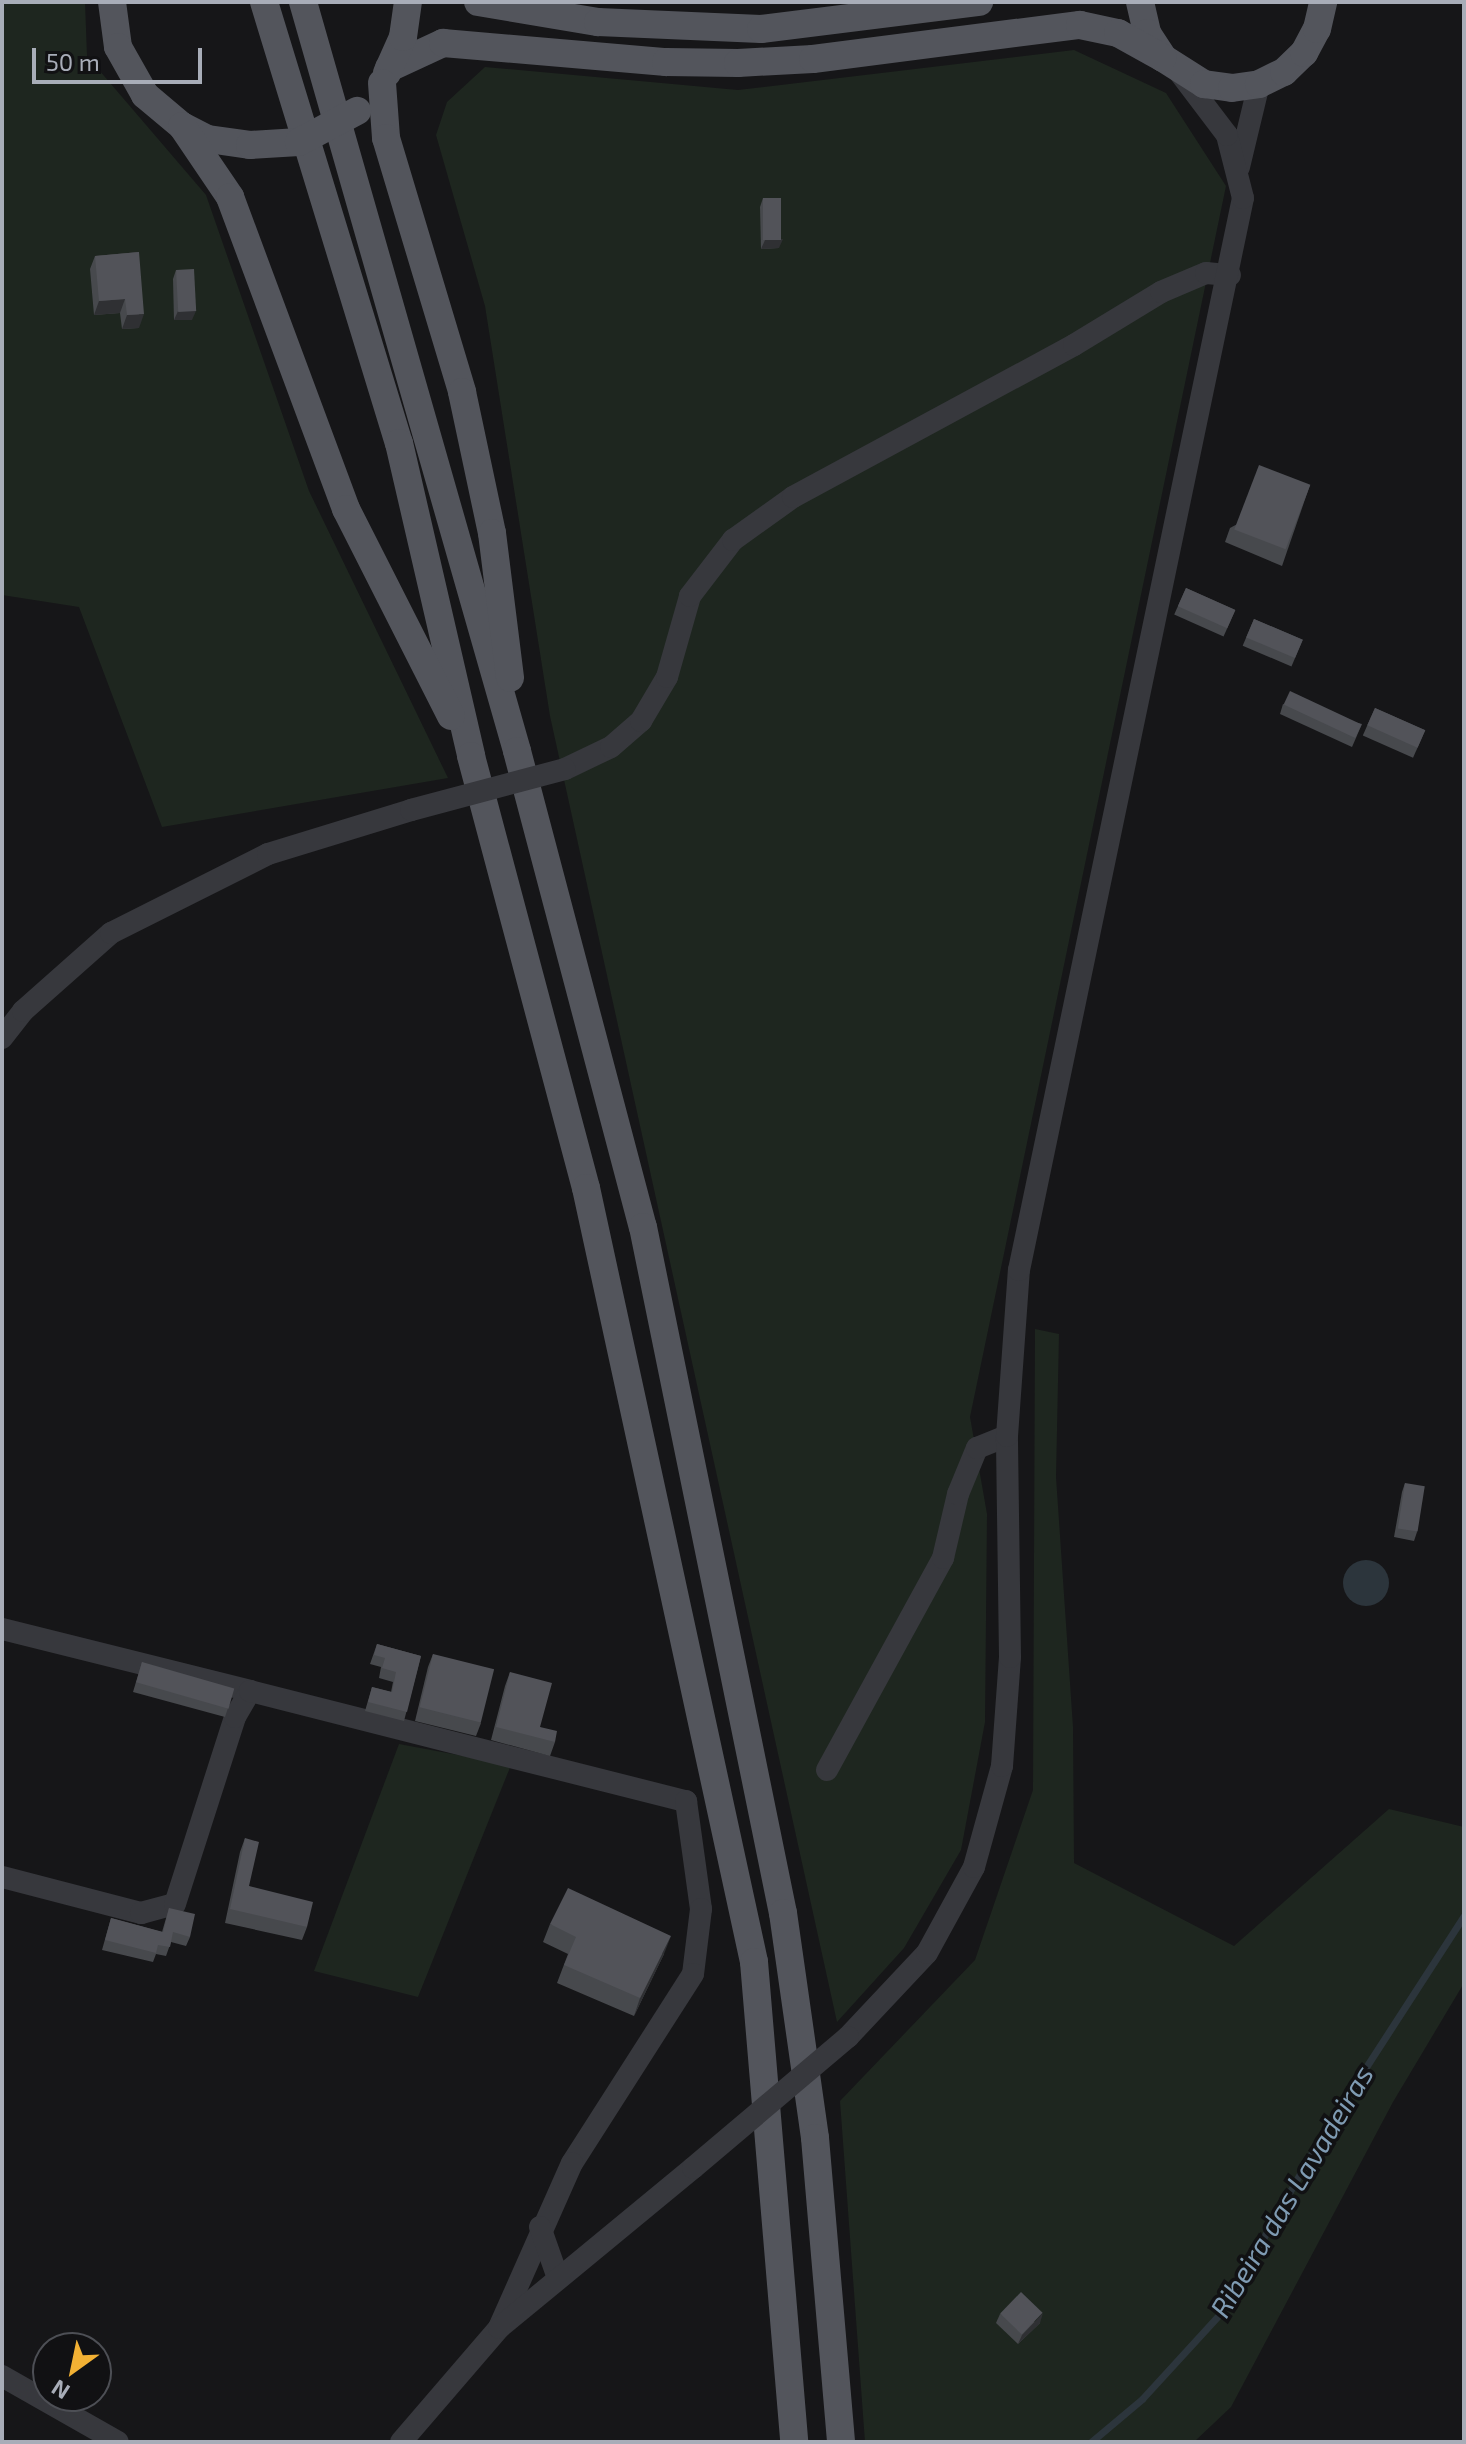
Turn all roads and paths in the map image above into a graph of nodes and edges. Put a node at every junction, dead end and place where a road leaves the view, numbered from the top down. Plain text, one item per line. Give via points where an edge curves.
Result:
1 (112, 2) edge
2 (264, 2) edge
3 (303, 2) edge
4 (408, 2) edge
5 (478, 2) edge
6 (979, 2) edge
7 (1140, 2) edge
8 (1323, 2) edge
9 (1171, 65) junction
10 (385, 76) junction
11 (1259, 84) junction
12 (182, 126) junction
13 (1239, 168) junction
14 (1230, 275) junction
15 (517, 751) junction
16 (471, 756) junction
17 (2, 1038) edge
18 (1007, 1436) junction
19 (2, 1629) edge
20 (250, 1691) junction
21 (827, 1770) dead end
22 (2, 1877) edge
23 (540, 2227) junction
24 (558, 2278) junction
25 (499, 2328) junction
26 (2, 2376) edge
27 (118, 2442) edge
28 (401, 2442) edge
29 (794, 2442) edge
30 (841, 2442) edge

1 - 12 main road via 118,47 132,76 145,95
2 - 16 main road via 399,443
3 - 15 main road
4 - 10 main road via 403,37
5 - 6 main road via 513,12 598,22 761,29
7 - 9 main road via 1147,33
8 - 11 main road via 1304,53 1284,72
9 - 10 main road via 1118,33 1080,25 813,59 738,63 443,43
9 - 11 main road via 1232,88
9 - 13 street via 1227,135
10 - 12 main road, bridge via 357,111 299,142 250,145 208,139
10 - 15 main road via 386,138 462,392 492,533
11 - 13 street
12 - 16 main road via 230,197 346,509
13 - 14 street via 1243,198
14 - 17 street, bridge via 1206,273 1161,292 793,497 733,540 690,596 667,677 641,721 611,747 565,769 268,854 111,933 23,1011
14 - 18 street via 1019,1270
15 - 30 main road via 643,1227 783,1913 815,2138
16 - 29 main road via 586,1188 754,1962
18 - 21 street via 977,1448 958,1494 943,1558
18 - 24 street, bridge via 1010,1657 1002,1766 974,1867 927,1953 848,2037
19 - 20 street
20 - 22 street via 235,1717 175,1904 141,1913
20 - 23 street via 686,1801 701,1909 693,1974 572,2163
23 - 24 street
23 - 25 street via 519,2292
24 - 25 street
25 - 28 street
26 - 27 street

